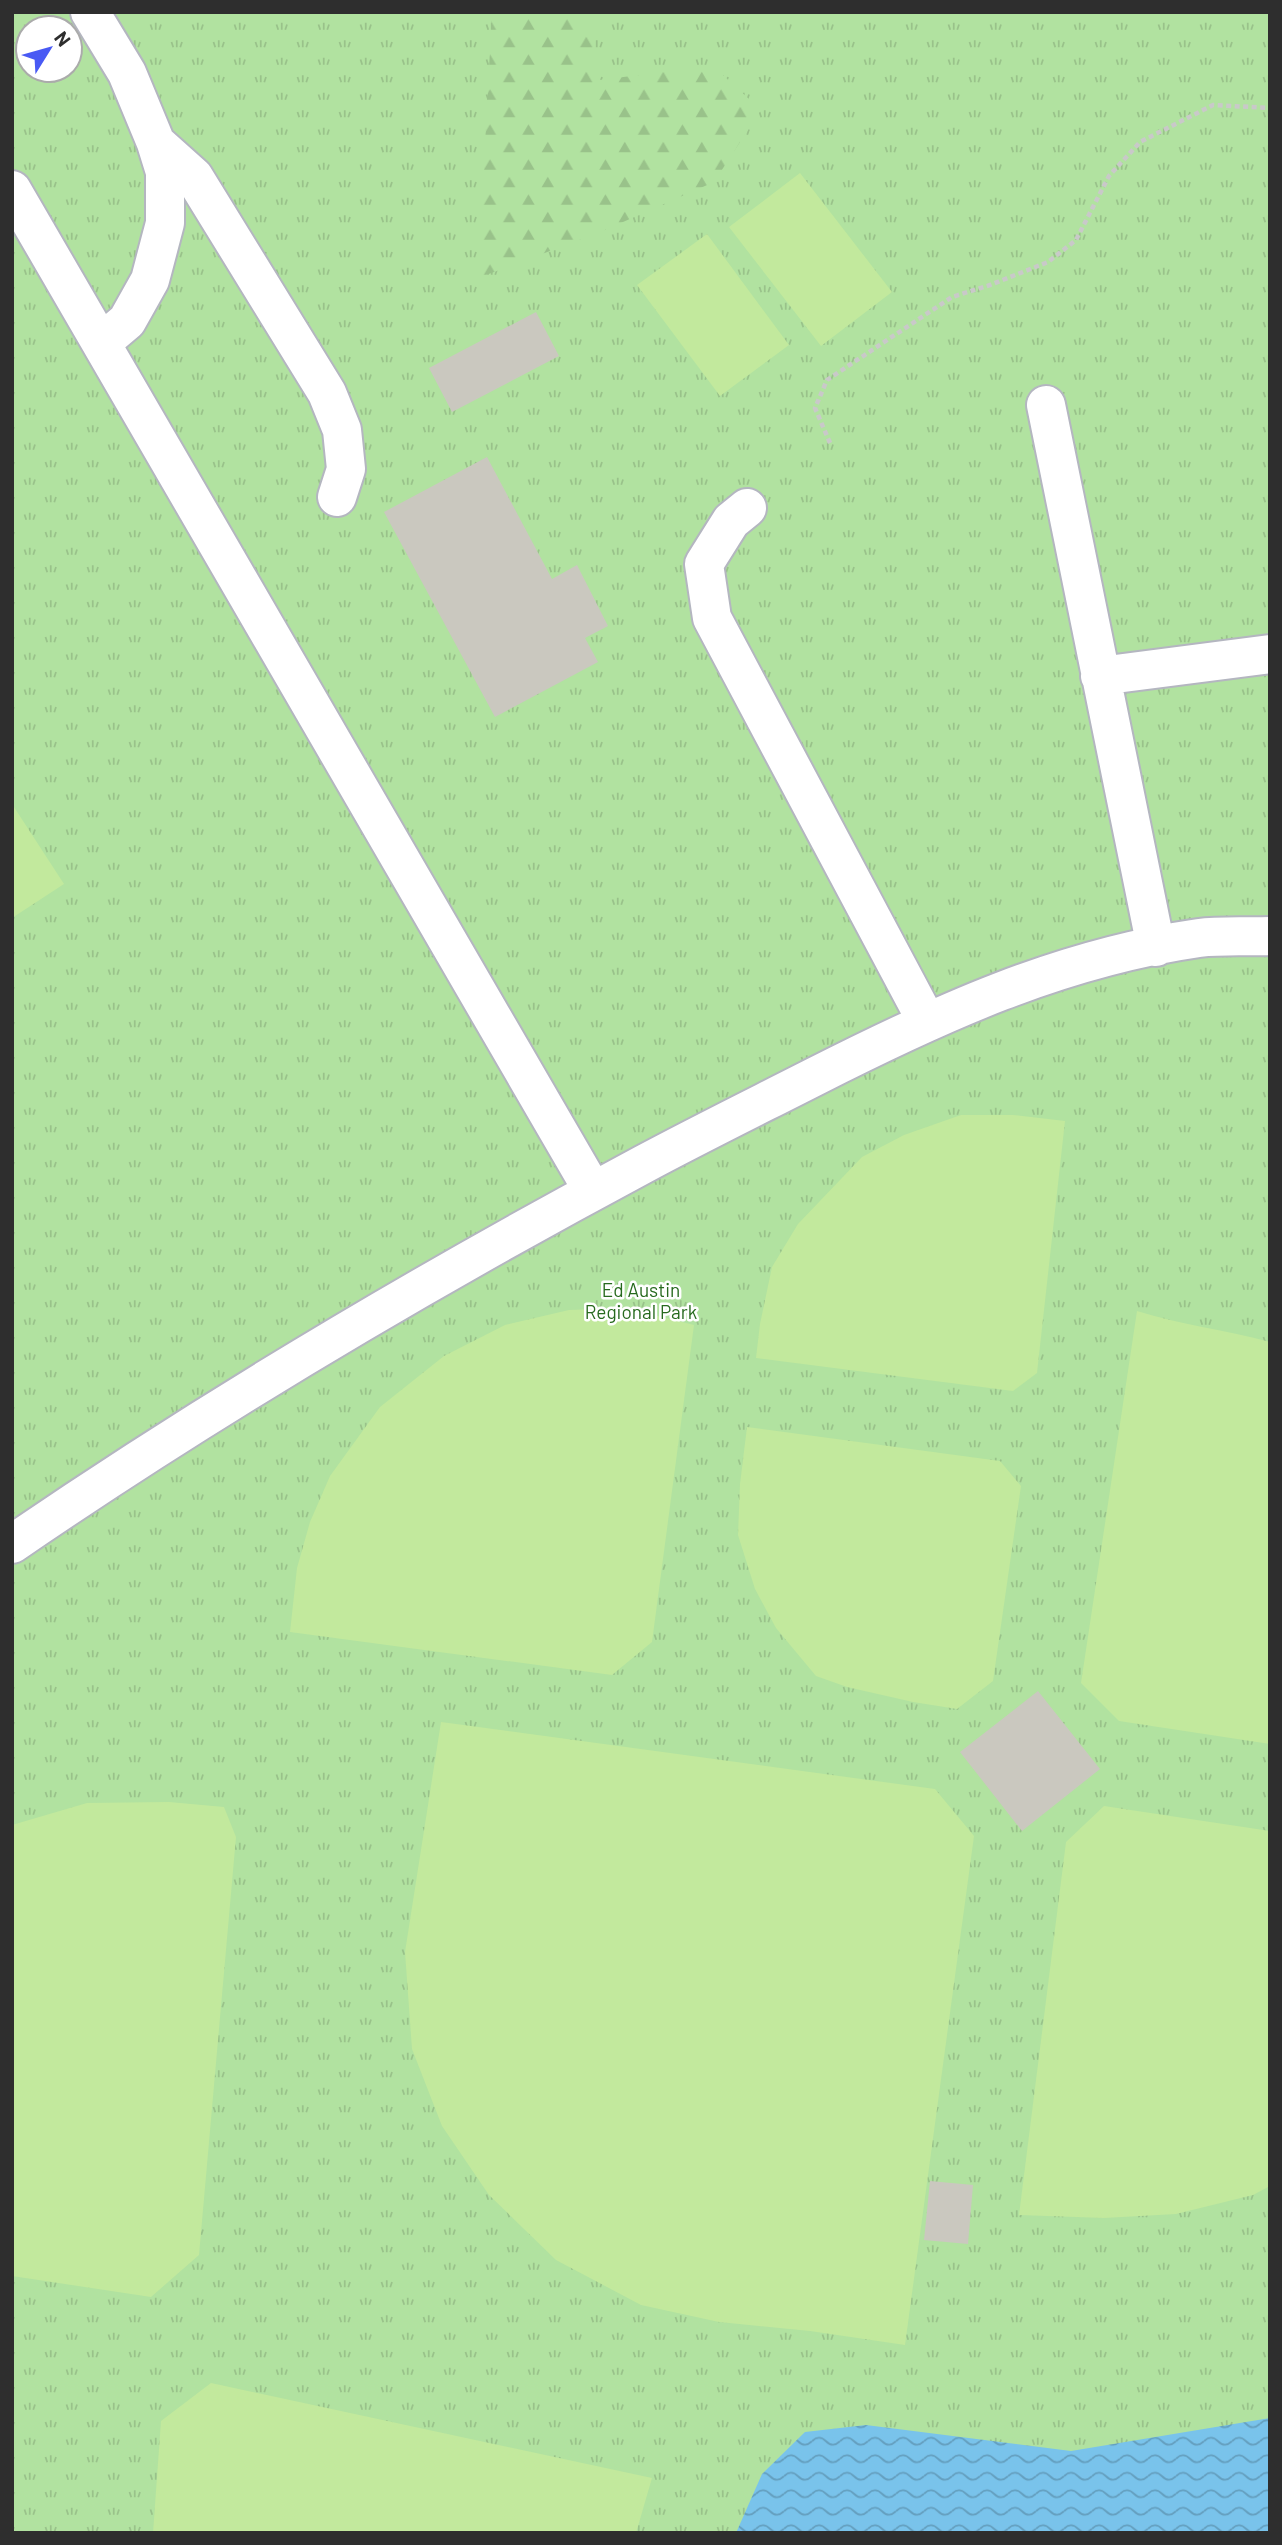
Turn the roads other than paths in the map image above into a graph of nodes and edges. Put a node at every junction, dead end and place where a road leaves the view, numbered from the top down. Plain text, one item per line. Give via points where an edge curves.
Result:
1 (90, 12) edge
2 (156, 143) junction
3 (12, 190) edge
4 (101, 344) junction
5 (1046, 405) dead end
6 (337, 497) dead end
7 (747, 508) dead end
8 (1270, 654) edge
9 (1100, 676) junction
10 (1270, 936) edge
11 (1156, 947) junction
12 (928, 1022) junction
13 (593, 1191) junction
14 (12, 1544) edge

1 - 2 lane via 127,73
2 - 4 lane via 165,172 164,223 150,279 127,321
2 - 6 lane via 194,177 327,393 342,430 346,469
3 - 4 lane
4 - 13 lane
5 - 9 lane
7 - 12 lane via 731,521 704,564 712,618
8 - 9 lane
9 - 11 lane
10 - 11 lane via 1201,938
11 - 12 lane via 1094,960 997,990
12 - 13 lane
13 - 14 lane via 318,1347

